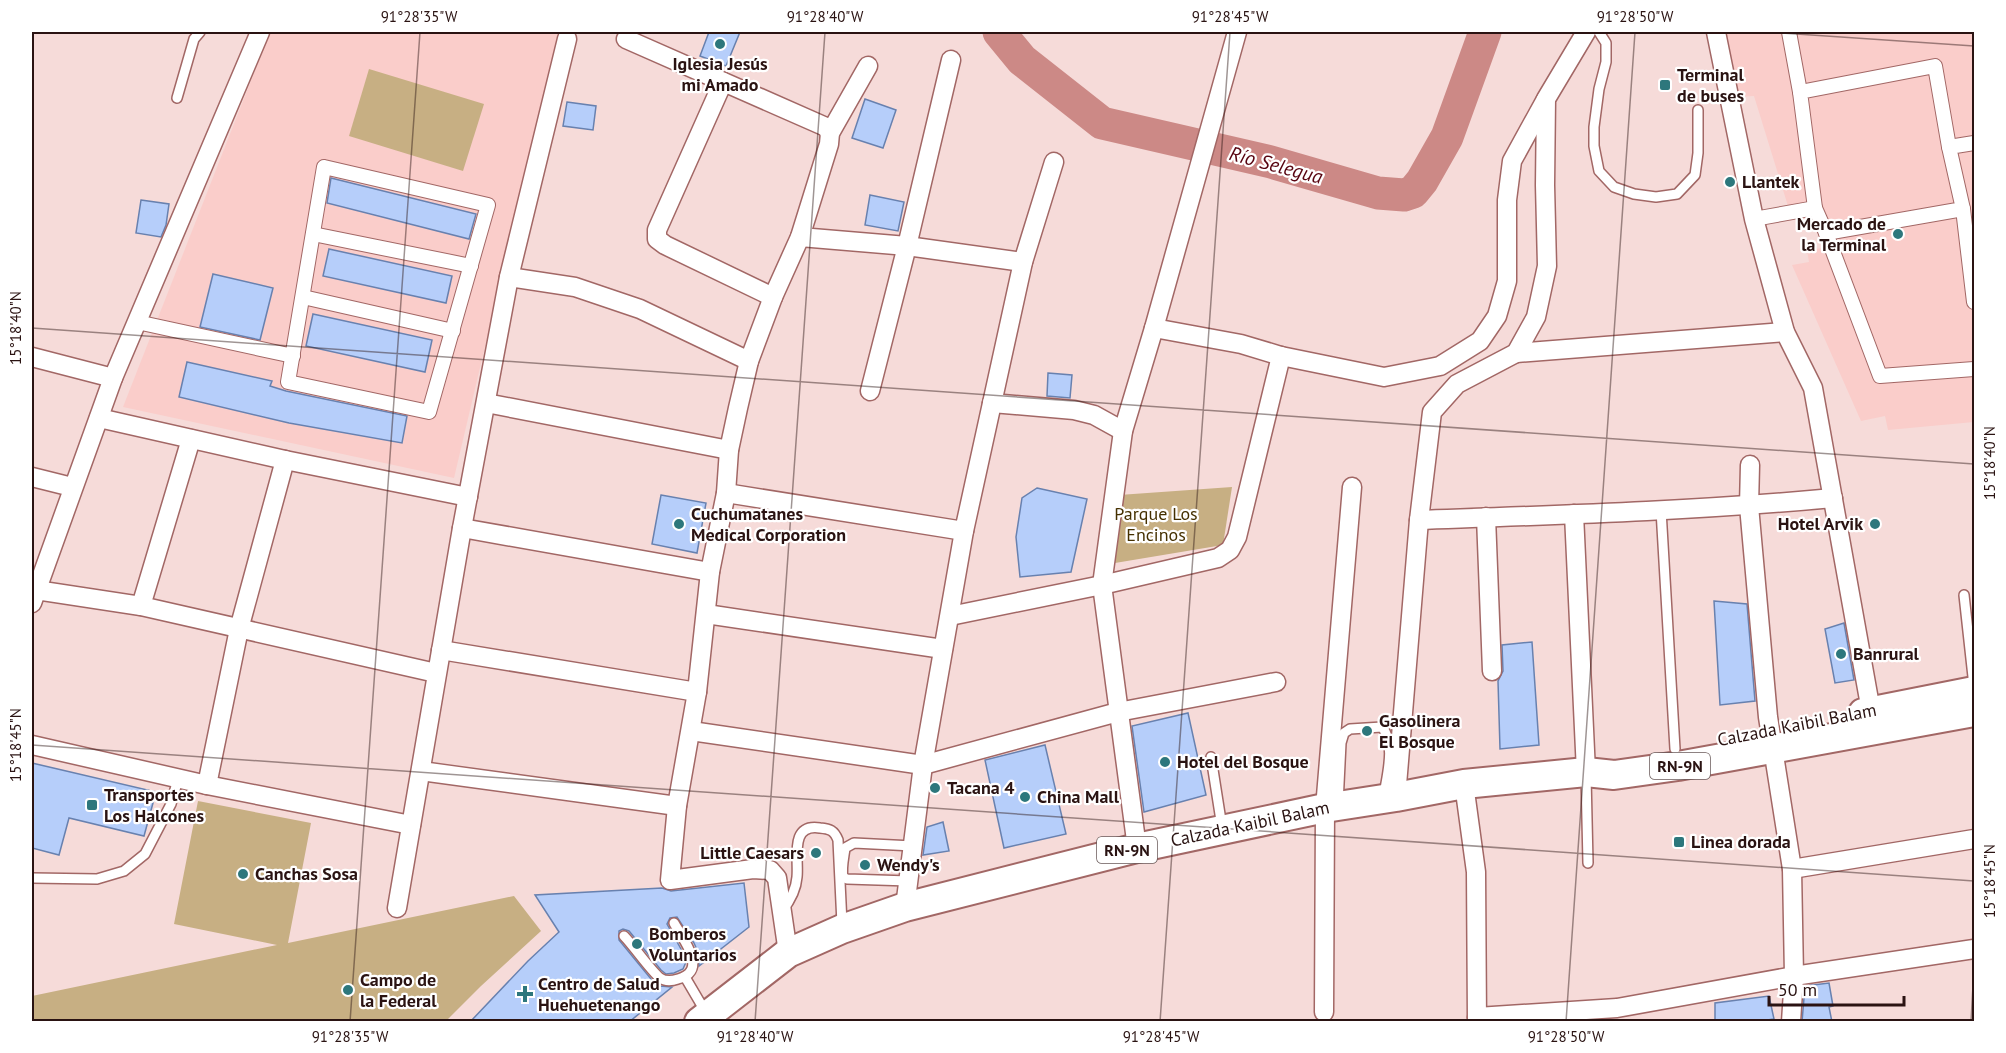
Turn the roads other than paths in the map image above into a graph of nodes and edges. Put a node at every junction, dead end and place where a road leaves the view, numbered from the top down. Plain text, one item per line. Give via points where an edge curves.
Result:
1 (200, 32) edge
2 (258, 32) edge
3 (1237, 32) edge
4 (1586, 32) edge
5 (1599, 32) edge
6 (1716, 32) edge
7 (1789, 32) edge
8 (567, 39) dead end
9 (626, 39) dead end
10 (951, 60) dead end
11 (868, 66) dead end
12 (723, 82) junction
13 (1800, 92) junction
14 (177, 98) dead end
15 (1546, 99) junction
16 (1698, 110) dead end
17 (830, 133) junction
18 (1974, 142) edge
19 (1949, 147) junction
20 (1054, 162) dead end
21 (1815, 208) junction
22 (1963, 209) junction
23 (1754, 219) junction
24 (1826, 232) junction
25 (313, 234) junction
26 (800, 237) junction
27 (907, 246) junction
28 (1023, 262) junction
29 (471, 266) junction
30 (509, 277) junction
31 (303, 297) junction
32 (773, 297) junction
33 (1974, 302) edge
34 (137, 322) junction
35 (1154, 328) junction
36 (453, 331) junction
37 (1785, 332) junction
38 (1516, 353) junction
39 (293, 356) junction
40 (1281, 356) junction
41 (32, 357) edge
42 (748, 361) junction
43 (1974, 369) edge
44 (113, 378) junction
45 (870, 391) dead end
46 (486, 403) junction
47 (992, 403) junction
48 (99, 418) junction
49 (1123, 431) junction
50 (191, 440) junction
51 (729, 450) junction
52 (285, 460) junction
53 (1750, 465) dead end
54 (32, 477) edge
55 (72, 487) junction
56 (1352, 487) dead end
57 (726, 493) junction
58 (468, 497) junction
59 (1833, 498) junction
60 (1749, 506) junction
61 (1661, 510) junction
62 (1574, 514) junction
63 (1486, 518) junction
64 (1419, 520) junction
65 (462, 528) junction
66 (964, 531) junction
67 (710, 572) junction
68 (1102, 585) junction
69 (1964, 595) dead end
70 (34, 596) edge
71 (141, 606) junction
72 (706, 614) junction
73 (950, 616) junction
74 (239, 629) junction
75 (942, 649) junction
76 (441, 650) junction
77 (1492, 670) dead end
78 (436, 673) junction
79 (1276, 681) dead end
80 (697, 692) junction
81 (1974, 706) edge
82 (1871, 711) junction
83 (1118, 712) junction
84 (691, 731) junction
85 (1772, 741) junction
86 (32, 745) edge
87 (1675, 748) junction
88 (1211, 757) dead end
89 (1335, 759) junction
90 (923, 765) junction
91 (421, 771) junction
92 (1586, 772) junction
93 (178, 779) junction
94 (1464, 784) junction
95 (207, 785) junction
96 (1390, 798) junction
97 (677, 806) junction
98 (1331, 807) junction
99 (411, 825) junction
100 (1223, 830) junction
101 (1974, 839) edge
102 (913, 846) junction
103 (1137, 848) junction
104 (1588, 863) dead end
105 (1792, 869) junction
106 (32, 878) edge
107 (907, 894) junction
108 (397, 908) dead end
109 (782, 911) junction
110 (674, 922) dead end
111 (842, 929) junction
112 (624, 936) dead end
113 (1974, 949) edge
114 (788, 953) junction
115 (1794, 976) junction
116 (685, 977) junction
117 (1324, 1012) dead end
118 (703, 1018) edge
119 (1477, 1019) edge
120 (1791, 1022) edge

1 - 14 lane via 194,39
2 - 34 street
3 - 35 street
4 - 15 street
5 - 16 lane via 1606,44 1606,62 1594,146 1599,171 1614,187 1645,196 1677,194 1695,175
6 - 23 street
7 - 13 street
8 - 30 street
9 - 12 street
10 - 27 street
11 - 17 street
12 - 17 street via 826,127
12 - 32 street via 657,230 657,239
13 - 19 street via 1935,66
13 - 21 street
15 - 38 street via 1547,266 1536,317
15 - 40 street via 1512,161 1507,200 1507,281 1497,316 1480,341 1440,366 1384,377
17 - 26 street
18 - 19 street
19 - 22 street
20 - 28 street
21 - 23 street
21 - 24 street
22 - 24 street
22 - 33 street
23 - 37 street
24 - 43 street via 1880,376
25 - 29 street
25 - 29 street via 324,167 488,205
25 - 31 street
26 - 27 street
26 - 32 street
27 - 28 street
27 - 45 street
28 - 47 street
29 - 36 street
30 - 42 street via 575,288 640,309
30 - 46 street
31 - 36 street
31 - 39 street
32 - 42 street
34 - 39 street
34 - 44 street
35 - 40 street via 1241,344
35 - 49 street
36 - 39 street via 429,412 288,382
37 - 38 street
37 - 59 street via 1813,388
38 - 64 street via 1457,384 1432,412
40 - 68 street via 1237,537 1230,550 1218,558
41 - 44 street
42 - 51 street
44 - 48 street
46 - 51 street
46 - 58 street
47 - 49 street via 1074,410 1094,415
47 - 66 street
48 - 50 street
48 - 55 street
49 - 68 street
50 - 52 street
50 - 71 street
51 - 57 street
52 - 58 street
52 - 74 street
53 - 60 street
54 - 55 street
55 - 70 street
56 - 89 street
57 - 66 street
57 - 67 street
58 - 65 street
59 - 60 street
59 - 82 street
60 - 61 street
60 - 85 street
61 - 62 street
61 - 87 lane
62 - 63 street
62 - 92 street
63 - 64 street
63 - 77 street
64 - 96 street
65 - 67 street
65 - 76 street
66 - 73 street
67 - 72 street
68 - 73 street
68 - 83 street
69 - 81 lane
70 - 71 street
71 - 74 street
72 - 75 street
72 - 80 street
73 - 75 street
74 - 78 street
74 - 95 street
75 - 90 street
76 - 78 street
76 - 80 street
78 - 91 street
79 - 83 street
80 - 84 street
81 - 82 main road, Calzada Kaibil Balam / RN-9N
81 - 85 main road, Calzada Kaibil Balam / RN-9N
82 - 85 main road, Calzada Kaibil Balam / RN-9N
83 - 90 street
83 - 103 street
84 - 90 street
84 - 97 street
85 - 87 main road, Calzada Kaibil Balam / RN-9N
85 - 92 main road, Calzada Kaibil Balam / RN-9N via 1614,776
85 - 105 street
86 - 93 street
87 - 92 main road, Calzada Kaibil Balam / RN-9N via 1611,759
88 - 100 lane
89 - 96 lane via 1344,733 1350,729 1382,727 1388,734 1390,748
89 - 98 street
90 - 102 street
91 - 97 street
91 - 99 street
92 - 94 main road, Calzada Kaibil Balam / RN-9N
92 - 104 lane
93 - 95 street
93 - 106 lane via 171,804 145,854 124,871 97,879
94 - 96 main road, Calzada Kaibil Balam / RN-9N
94 - 119 street via 1476,872
95 - 99 street
96 - 98 main road, Calzada Kaibil Balam / RN-9N
97 - 109 street via 670,880 770,870 777,878
98 - 100 main road, Calzada Kaibil Balam / RN-9N
98 - 117 street
99 - 108 street
100 - 103 main road, Calzada Kaibil Balam / RN-9N
101 - 105 street
102 - 107 street
102 - 107 lane via 854,843 846,848 844,856 843,877
103 - 107 main road, Calzada Kaibil Balam / RN-9N
105 - 115 street
107 - 111 main road, Calzada Kaibil Balam / RN-9N
109 - 111 lane via 794,892 799,837 815,827 830,829 835,832 838,846
109 - 114 street
110 - 116 lane via 694,963
111 - 114 main road, Calzada Kaibil Balam / RN-9N
112 - 116 lane via 661,978 670,981
113 - 115 street
114 - 118 main road, Calzada Kaibil Balam / RN-9N
115 - 119 street via 1617,1008
115 - 120 street
116 - 118 lane

